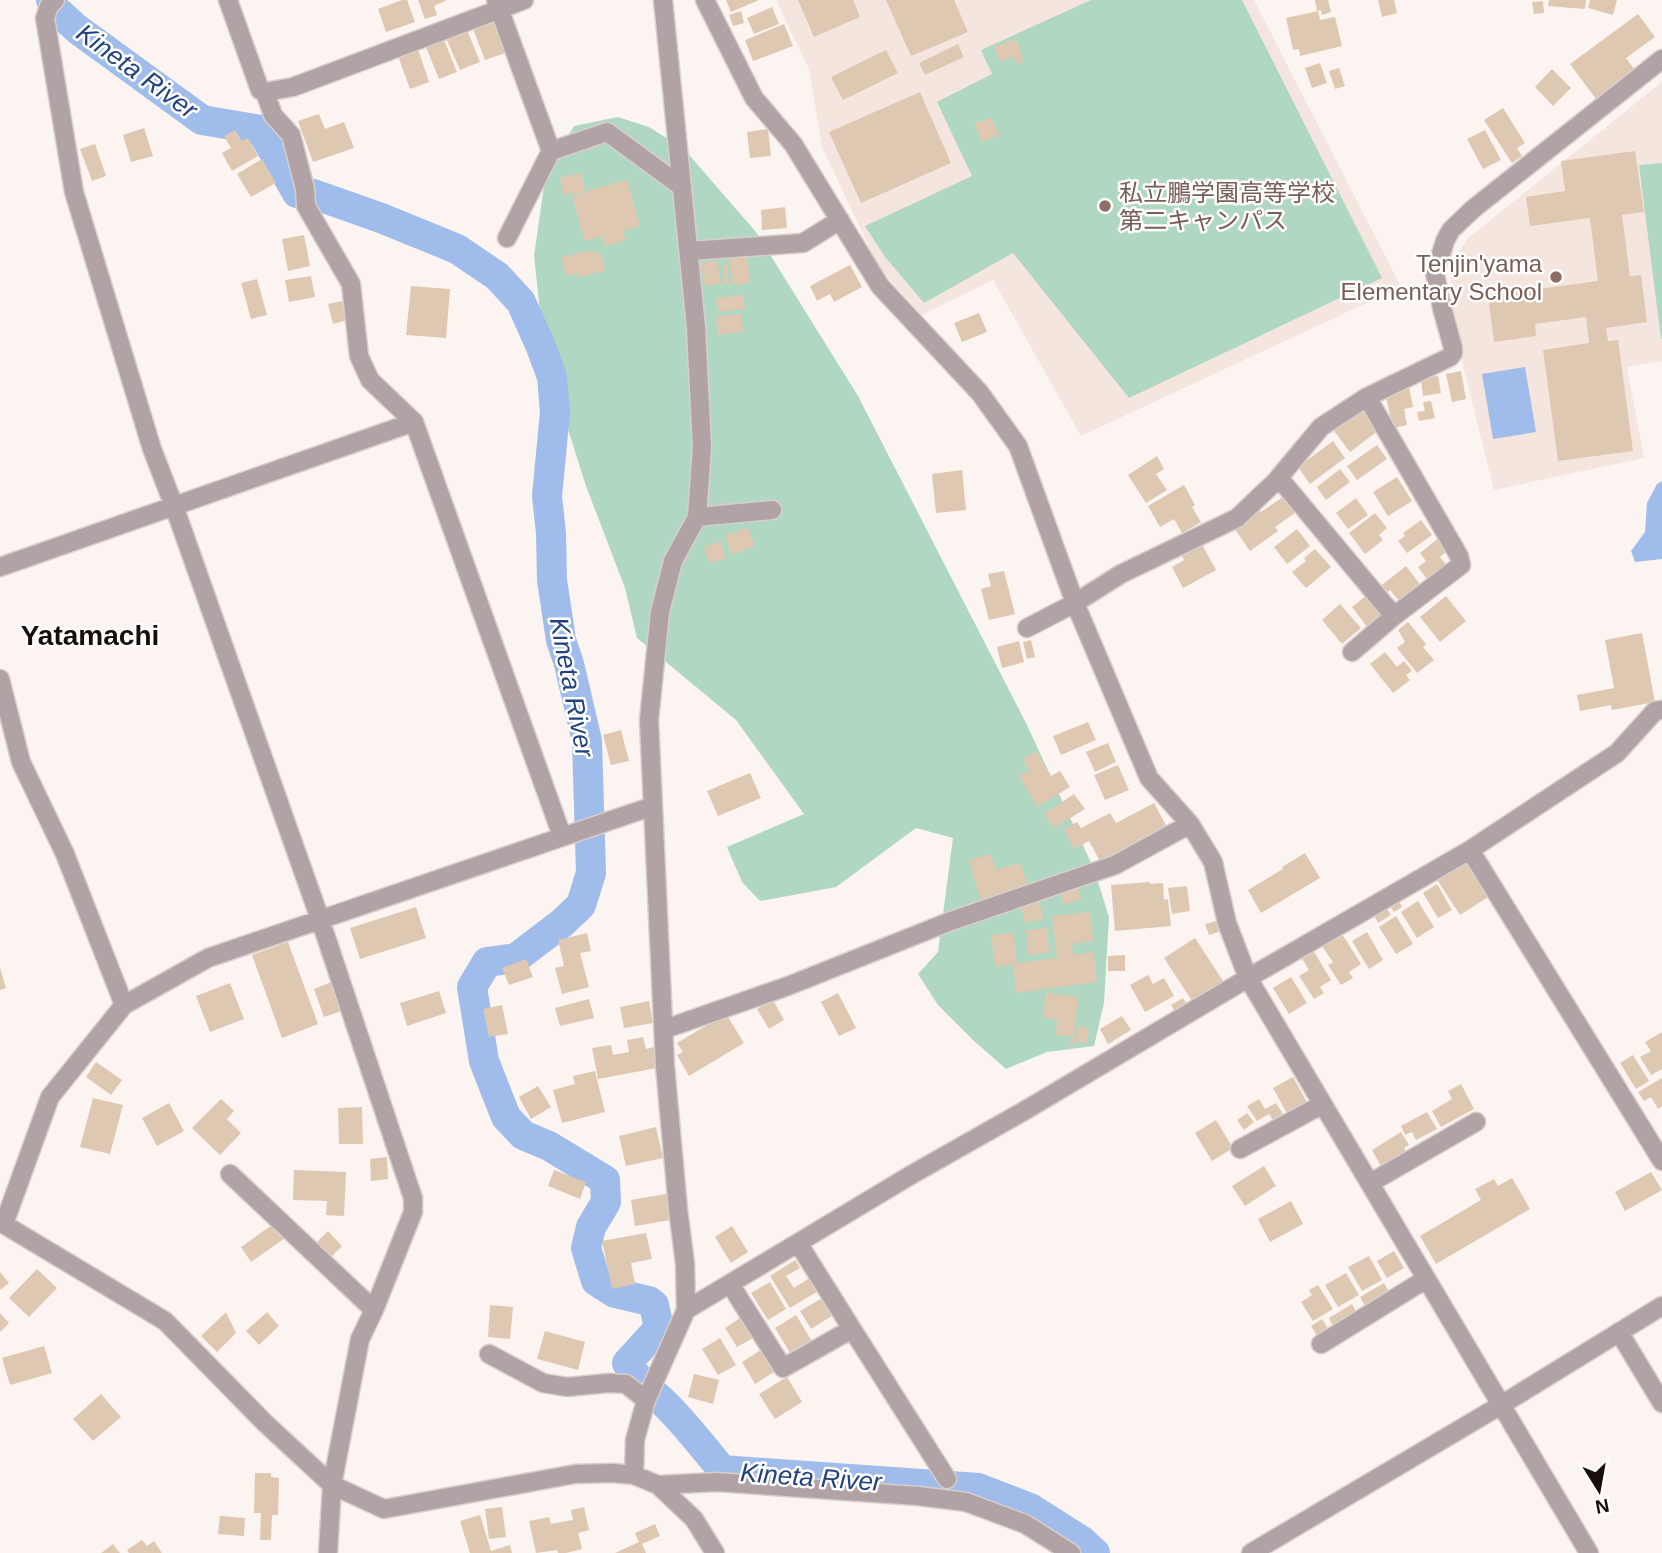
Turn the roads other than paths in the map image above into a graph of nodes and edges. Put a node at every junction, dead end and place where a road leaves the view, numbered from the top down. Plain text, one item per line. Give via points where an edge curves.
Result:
1 (228, 0) edge
2 (524, 0) edge
3 (663, 0) edge
4 (705, 0) edge
5 (52, 3) edge
6 (498, 4) edge
7 (1662, 59) edge
8 (265, 92) junction
9 (551, 151) junction
10 (682, 187) junction
11 (840, 220) junction
12 (507, 238) dead end
13 (690, 251) junction
14 (1367, 397) junction
15 (414, 422) junction
16 (1279, 478) junction
17 (174, 506) junction
18 (772, 510) dead end
19 (697, 517) junction
20 (0, 567) edge
21 (1074, 603) junction
22 (1394, 616) junction
23 (1027, 628) dead end
24 (1352, 652) dead end
25 (0, 679) edge
26 (1662, 710) edge
27 (653, 806) junction
28 (1190, 824) junction
29 (562, 836) junction
30 (1470, 850) junction
31 (320, 919) junction
32 (1248, 978) junction
33 (124, 1005) junction
34 (665, 1029) junction
35 (1323, 1104) junction
36 (1476, 1122) dead end
37 (1240, 1149) dead end
38 (1662, 1161) edge
39 (230, 1174) dead end
40 (1370, 1183) junction
41 (2, 1223) edge
42 (798, 1243) junction
43 (1426, 1279) junction
44 (730, 1284) junction
45 (1662, 1306) edge
46 (374, 1310) junction
47 (686, 1310) junction
48 (852, 1329) junction
49 (1619, 1332) junction
50 (1321, 1344) dead end
51 (489, 1354) dead end
52 (649, 1393) junction
53 (1662, 1403) edge
54 (1501, 1405) junction
55 (634, 1475) junction
56 (947, 1479) dead end
57 (332, 1485) junction
58 (658, 1485) junction
59 (328, 1553) edge
60 (715, 1553) edge
61 (1071, 1553) edge
62 (1251, 1553) edge
63 (1589, 1553) edge

1 - 8 street via 260,90
2 - 6 street
3 - 10 street
4 - 11 street via 754,98 793,144
5 - 17 street via 45,18 74,192 152,449
6 - 8 street via 293,86
6 - 9 street
7 - 14 street via 1451,230 1435,274 1453,353
8 - 15 street via 273,115 291,135 306,206 351,284 359,356 370,380
9 - 10 street via 607,132
9 - 12 street
10 - 13 street
11 - 13 street via 803,243
11 - 21 street via 880,286 981,393 1018,446
13 - 19 street via 702,447
14 - 16 street via 1321,427
14 - 22 street via 1461,565
15 - 17 street
15 - 29 street
16 - 21 street via 1237,518 1122,574
16 - 22 street
17 - 20 street
17 - 31 street
18 - 19 street
19 - 27 street via 673,561 660,612 649,720
21 - 23 street
21 - 28 street via 1149,778
22 - 24 street
25 - 33 street via 21,762 65,854
26 - 30 street via 1618,753
27 - 29 street
27 - 34 street
28 - 32 street via 1213,862 1227,923
28 - 34 street via 1115,865 951,921
29 - 31 street
30 - 32 street
30 - 38 street
31 - 33 street via 208,958
31 - 46 street via 413,1198 413,1212
32 - 35 street
32 - 42 street
33 - 41 street via 50,1097
34 - 47 street
35 - 37 street
35 - 40 street
36 - 40 street
39 - 46 street
40 - 43 street
41 - 57 street via 165,1321
42 - 44 street
42 - 48 street
43 - 50 street
43 - 54 street
44 - 47 street
44 - 48 street via 783,1368
45 - 49 street
46 - 57 street via 360,1339
47 - 52 street
48 - 56 street
49 - 53 street
49 - 54 street
51 - 52 street via 543,1383 567,1387 626,1384
52 - 55 street via 635,1440
54 - 62 street
54 - 63 street
55 - 57 street via 575,1474 384,1509
55 - 58 street
57 - 59 street
58 - 60 street via 694,1519
58 - 61 street via 717,1482 966,1502 1025,1524

